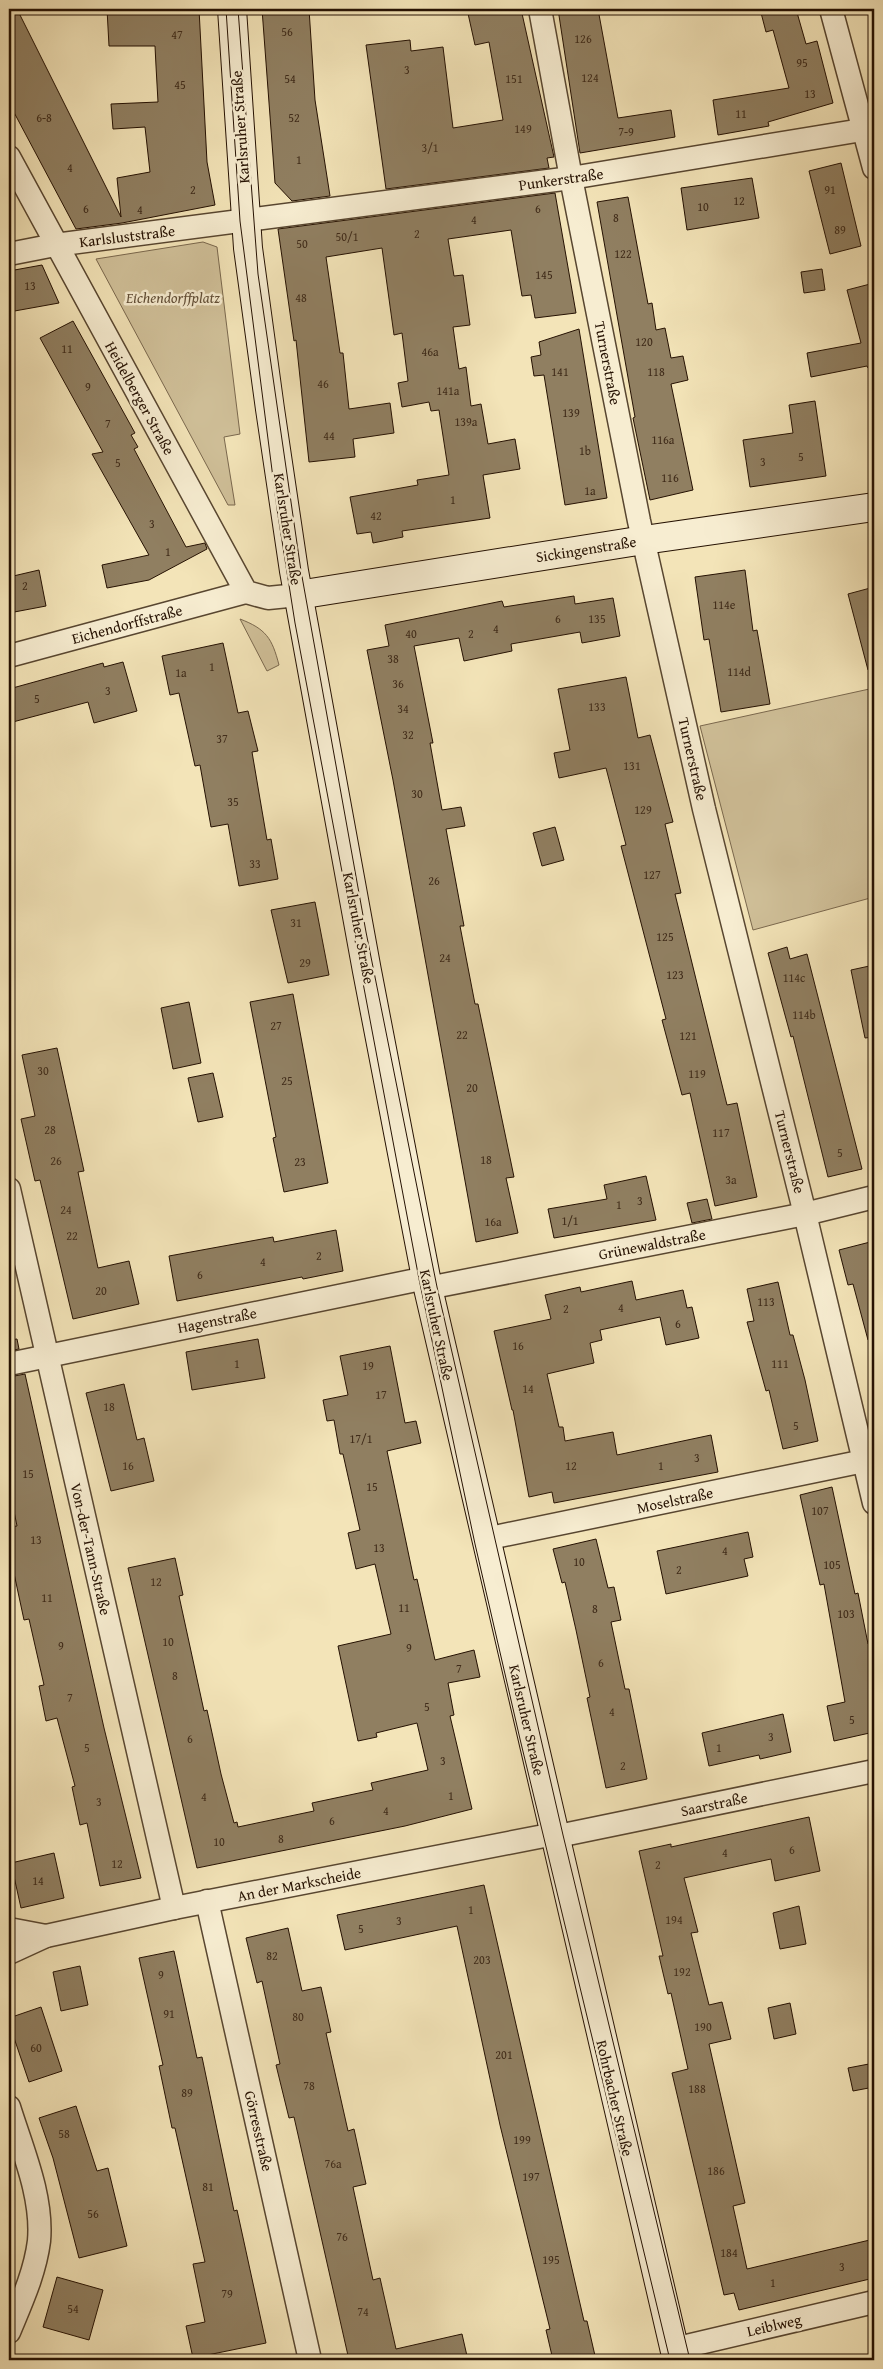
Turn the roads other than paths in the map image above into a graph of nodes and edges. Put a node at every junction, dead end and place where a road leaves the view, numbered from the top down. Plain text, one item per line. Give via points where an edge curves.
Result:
1 (232, 9) edge
2 (540, 9) edge
3 (831, 9) edge
4 (869, 128) edge
5 (9, 157) edge
6 (874, 168) edge
7 (571, 178) junction
8 (246, 220) junction
9 (55, 245) junction
10 (9, 254) edge
11 (874, 507) edge
12 (644, 540) junction
13 (246, 592) junction
14 (298, 595) junction
15 (9, 656) edge
16 (9, 1189) edge
17 (874, 1197) edge
18 (805, 1214) junction
19 (427, 1283) junction
20 (47, 1355) junction
21 (9, 1364) edge
22 (864, 1461) junction
23 (874, 1503) edge
24 (485, 1539) junction
25 (874, 1771) edge
26 (554, 1835) junction
27 (207, 1902) junction
28 (174, 1908) junction
29 (9, 1929) edge
30 (46, 1936) junction
31 (9, 1954) edge
32 (9, 2108) edge
33 (874, 2302) edge
34 (9, 2332) edge
35 (676, 2354) edge
36 (310, 2360) edge

1 - 8 main road, Karlsruher Straße
2 - 7 street, Turnerstraße
3 - 4 street
4 - 6 street
4 - 7 street, Punkerstraße
5 - 9 street, Heidelberger Straße
7 - 8 street, Punkerstraße
7 - 12 street, Turnerstraße
8 - 9 street, Karlsluststraße
8 - 14 main road, Karlsruher Straße
9 - 10 street, Karlsluststraße
9 - 13 street, Heidelberger Straße
11 - 12 main road, Sickingenstraße
12 - 14 main road, Sickingenstraße
12 - 18 street, Turnerstraße via 704,809
13 - 14 street via 268,598
13 - 15 street, Eichendorffstraße
14 - 19 main road, Karlsruher Straße
16 - 20 street, Von-der-Tann-Straße
17 - 18 street, Grünewaldstraße
18 - 19 street, Grünewaldstraße
18 - 22 street, Turnerstraße
19 - 20 street, Hagenstraße
19 - 24 main road, Karlsruher Straße
20 - 21 street, Hagenstraße
20 - 28 street, Von-der-Tann-Straße
22 - 23 street, Turnerstraße
22 - 24 street, Moselstraße
24 - 26 main road, Karlsruher Straße
25 - 26 street, Saarstraße
26 - 27 street, An der Markscheide
26 - 35 main road, Rohrbacher Straße
27 - 28 street, An der Markscheide
27 - 36 street, Görresstraße
28 - 30 street, An der Markscheide
29 - 30 street, An der Markscheide
30 - 31 street, An der Markscheide
32 - 34 street via 39,2213 39,2242 28,2284
33 - 35 street, Leiblweg

